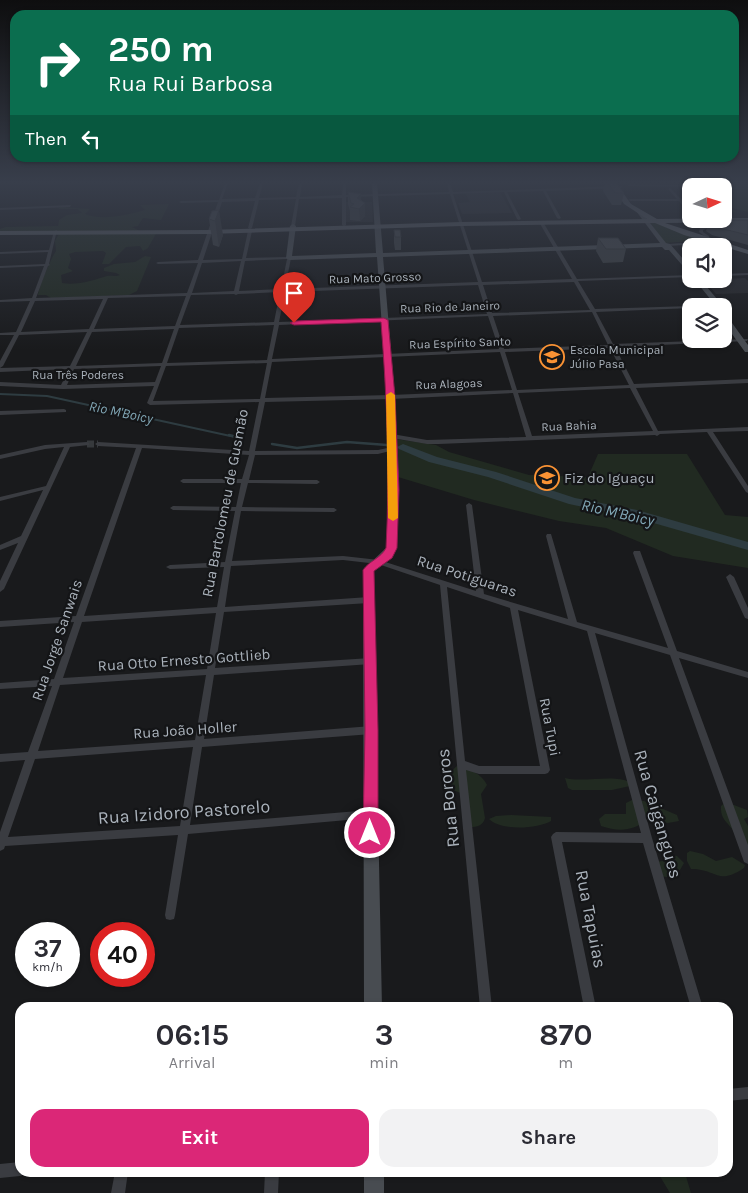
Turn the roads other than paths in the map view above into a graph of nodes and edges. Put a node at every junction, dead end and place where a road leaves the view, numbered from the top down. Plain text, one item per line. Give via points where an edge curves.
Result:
1 (54, 239) edge
2 (206, 239) edge
3 (248, 239) edge
4 (291, 239) edge
5 (377, 239) edge
6 (467, 239) edge
7 (551, 239) edge
8 (663, 239) edge
9 (682, 243) edge
10 (666, 245) junction
11 (732, 245) edge
12 (557, 249) junction
13 (748, 250) edge
14 (51, 251) junction
15 (471, 252) junction
16 (0, 253) edge
17 (379, 256) junction
18 (289, 258) junction
19 (243, 260) junction
20 (198, 261) junction
21 (682, 262) edge
22 (158, 263) dead end
23 (48, 265) junction
24 (682, 265) edge
25 (0, 267) edge
26 (748, 274) edge
27 (732, 275) edge
28 (682, 277) edge
29 (575, 281) junction
30 (482, 285) junction
31 (381, 288) junction
32 (700, 288) edge
33 (705, 288) edge
34 (281, 292) junction
35 (236, 294) junction
36 (189, 295) junction
37 (106, 298) junction
38 (708, 298) edge
39 (713, 298) edge
40 (0, 301) edge
41 (33, 301) junction
42 (682, 308) edge
43 (594, 312) junction
44 (491, 315) junction
45 (384, 320) junction
46 (732, 322) edge
47 (275, 324) junction
48 (732, 327) edge
49 (176, 328) junction
50 (91, 331) junction
51 (18, 333) junction
52 (0, 334) edge
53 (745, 341) edge
54 (610, 347) junction
55 (748, 350) edge
56 (502, 351) junction
57 (387, 356) junction
58 (270, 361) junction
59 (163, 364) junction
60 (0, 368) edge
61 (73, 368) junction
62 (748, 381) edge
63 (0, 384) edge
64 (156, 384) junction
65 (631, 386) junction
66 (63, 387) junction
67 (514, 392) junction
68 (391, 397) junction
69 (262, 401) junction
70 (64, 411) dead end
71 (0, 413) edge
72 (748, 429) edge
73 (709, 431) junction
74 (657, 434) junction
75 (392, 436) junction
76 (530, 439) junction
77 (87, 444) tunnel mouth
78 (102, 444) tunnel mouth
79 (68, 445) junction
80 (139, 447) junction
81 (392, 450) junction
82 (252, 453) junction
83 (0, 457) edge
84 (183, 481) dead end
85 (244, 482) junction
86 (317, 482) dead end
87 (48, 487) junction
88 (748, 492) edge
89 (0, 499) edge
90 (469, 505) dead end
91 (173, 508) dead end
92 (238, 510) junction
93 (334, 510) dead end
94 (549, 536) dead end
95 (24, 538) junction
96 (0, 548) edge
97 (636, 553) dead end
98 (379, 562) junction
99 (228, 565) junction
100 (170, 568) dead end
101 (730, 576) dead end
102 (443, 584) junction
103 (0, 589) edge
104 (480, 595) junction
105 (369, 600) junction
106 (514, 606) junction
107 (221, 611) junction
108 (748, 616) edge
109 (80, 619) junction
110 (573, 623) junction
111 (0, 624) edge
112 (590, 628) junction
113 (671, 652) junction
114 (371, 661) junction
115 (209, 671) junction
116 (748, 675) edge
117 (57, 683) junction
118 (0, 686) edge
119 (372, 730) junction
120 (198, 743) junction
121 (31, 756) junction
122 (0, 758) edge
123 (461, 764) junction
124 (370, 814) junction
125 (183, 830) junction
126 (647, 838) junction
127 (0, 843) edge
128 (748, 859) edge
129 (170, 915) dead end
130 (372, 1002) edge
131 (485, 1002) edge
132 (589, 1002) edge
133 (695, 1002) edge
134 (748, 1092) edge
135 (733, 1094) edge
136 (15, 1170) edge
137 (0, 1171) edge
138 (121, 1177) edge
139 (272, 1177) edge
140 (374, 1177) edge
141 (118, 1193) edge
142 (272, 1193) edge
143 (374, 1193) edge

1 - 14 street
2 - 20 street
3 - 19 street
4 - 18 street, Rua Bartolomeu de Gusmão
5 - 17 street
6 - 15 street
7 - 12 street
8 - 10 street
9 - 10 street
10 - 12 street
10 - 21 street
10 - 24 street
11 - 13 main road
12 - 15 street
12 - 29 street
14 - 16 street
14 - 23 street
15 - 17 street
15 - 30 street
17 - 18 street
17 - 31 street
18 - 19 street
18 - 34 street, Rua Bartolomeu de Gusmão
19 - 20 street
19 - 35 street
20 - 22 street
20 - 36 street
23 - 25 street
23 - 41 street
26 - 27 street
28 - 29 street, Rua Mato Grosso
29 - 30 street, Rua Mato Grosso
29 - 43 street
30 - 31 street, Rua Mato Grosso
30 - 44 street
31 - 34 street, Rua Mato Grosso
31 - 45 street
32 - 38 street
33 - 39 street
34 - 35 street, Rua Mato Grosso
34 - 47 street, Rua Bartolomeu de Gusmão
35 - 36 street, Rua Mato Grosso
36 - 37 street, Rua Mato Grosso
36 - 49 street
37 - 41 street, Rua Mato Grosso
37 - 50 street
40 - 41 street, Rua Mato Grosso
41 - 51 street
42 - 43 street, Rua Rio de Janeiro
43 - 44 street, Rua Rio de Janeiro
43 - 54 street
44 - 45 street, Rua Rio de Janeiro
44 - 56 street
45 - 47 street, Rua Rio de Janeiro
45 - 57 street
46 - 53 street
47 - 49 street, Rua Rio de Janeiro
47 - 58 street, Rua Bartolomeu de Gusmão
48 - 53 street
49 - 50 street, Rua Rio de Janeiro
49 - 59 street
50 - 51 street, Rua Rio de Janeiro
50 - 61 street
51 - 52 street, Rua Rio de Janeiro
51 - 60 street
53 - 54 street, Rua Espírito Santo
53 - 55 street
54 - 56 street, Rua Espírito Santo
54 - 65 street
56 - 57 street, Rua Espírito Santo
56 - 67 street
57 - 58 street, Rua Espírito Santo
57 - 68 street
58 - 59 street, Rua Espírito Santo
58 - 69 street, Rua Bartolomeu de Gusmão
59 - 61 street, Rua Espírito Santo
59 - 64 street
60 - 61 street, Rua Espírito Santo
61 - 66 street
62 - 65 street, Rua Alagoas
63 - 66 street, Rua Três Poderes
64 - 66 street, Rua Três Poderes
64 - 69 street, Rua Alagoas via 150,403
65 - 67 street, Rua Alagoas
65 - 74 street
67 - 68 street, Rua Alagoas
67 - 76 street
68 - 69 street, Rua Alagoas
68 - 75 street
69 - 82 street, Rua Bartolomeu de Gusmão
70 - 71 street
72 - 73 street, Rua Bahia
73 - 74 street, Rua Bahia
73 - 88 street
74 - 76 street, Rua Bahia
75 - 76 street, Rua Bahia via 427,442
75 - 81 street
77 - 79 street
78 - 80 street
79 - 83 street
79 - 87 street
80 - 82 street
80 - 109 street, Rua Jorge Sanwais
81 - 82 street
81 - 98 street via 392,548
82 - 85 street, Rua Bartolomeu de Gusmão
84 - 85 street
85 - 86 street
85 - 92 street, Rua Bartolomeu de Gusmão
87 - 89 street
87 - 95 street
90 - 104 street
91 - 92 street
92 - 93 street
92 - 99 street, Rua Bartolomeu de Gusmão
94 - 110 street
95 - 96 street
95 - 103 street
97 - 113 street
98 - 99 street, Rua Potiguaras via 342,558
98 - 102 street, Rua Potiguaras
98 - 105 street via 368,570
99 - 100 street, Rua Potiguaras
99 - 107 street, Rua Bartolomeu de Gusmão
101 - 108 street
102 - 104 street, Rua Potiguaras
102 - 123 street, Rua Bororos
104 - 106 street, Rua Potiguaras
105 - 107 street
105 - 114 street
106 - 110 street, Rua Potiguaras
106 - 123 street, Rua Tupi via 544,770 480,770
107 - 109 street
107 - 115 street, Rua Bartolomeu de Gusmão
109 - 111 street
109 - 117 street, Rua Jorge Sanwais
110 - 112 street, Rua Potiguaras
112 - 113 street, Rua Potiguaras
112 - 126 street, Rua Caigangues
113 - 116 street, Rua Potiguaras
113 - 128 street
114 - 115 street, Rua Otto Ernesto Gottlieb
114 - 119 street
115 - 117 street, Rua Otto Ernesto Gottlieb
115 - 120 street, Rua Bartolomeu de Gusmão
117 - 118 street, Rua Otto Ernesto Gottlieb
117 - 121 street, Rua Jorge Sanwais
119 - 120 street, Rua João Holler
119 - 124 street
120 - 121 street, Rua João Holler
120 - 125 street, Rua Bartolomeu de Gusmão
121 - 122 street, Rua João Holler
121 - 127 street, Rua Jorge Sanwais
123 - 131 street, Rua Bororos
124 - 125 street, Rua Izidoro Pastorelo
124 - 130 street
125 - 127 street, Rua Izidoro Pastorelo
125 - 129 street, Rua Bartolomeu de Gusmão
126 - 132 street, Rua Tapuias via 556,837
126 - 133 street, Rua Caigangues
134 - 135 street
136 - 137 street
138 - 141 street
139 - 142 street
140 - 143 street

